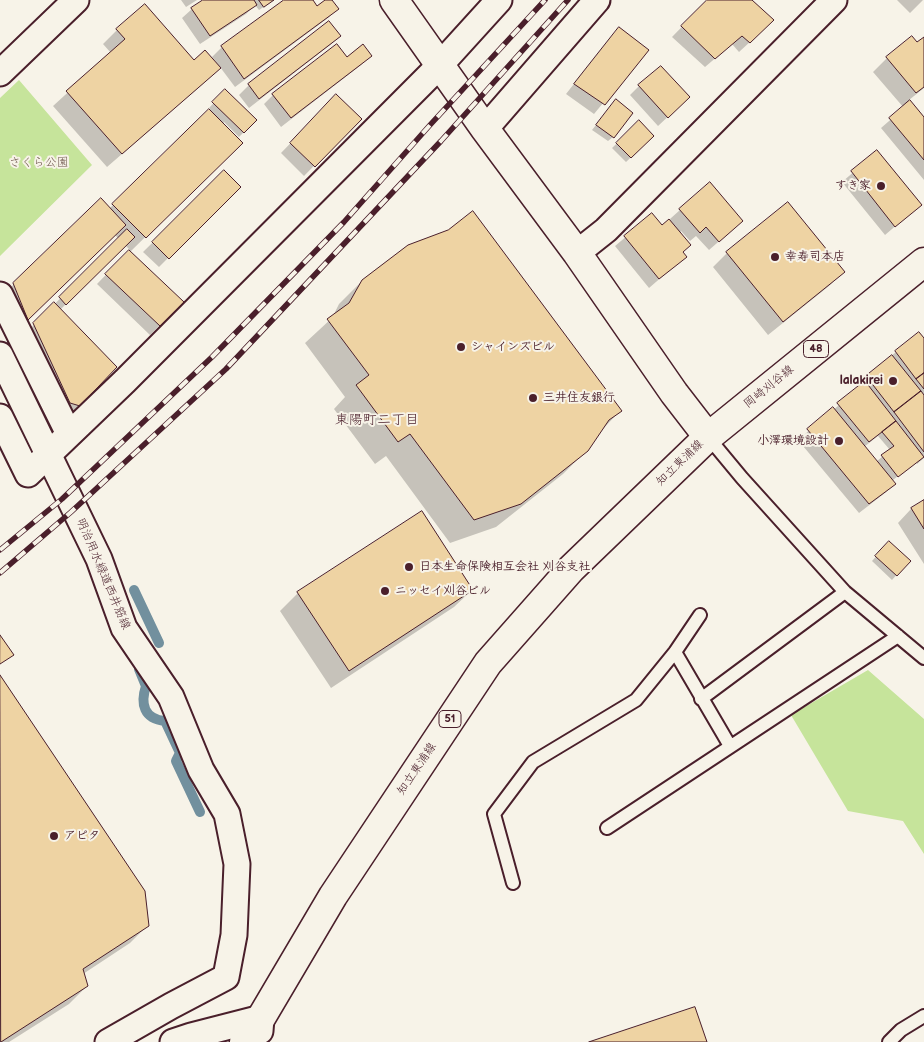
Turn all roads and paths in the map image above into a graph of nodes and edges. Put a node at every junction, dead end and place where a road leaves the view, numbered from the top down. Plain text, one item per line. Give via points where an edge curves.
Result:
1 (76, 0) edge
2 (394, 0) edge
3 (499, 0) edge
4 (597, 0) edge
5 (834, 0) edge
6 (440, 65) junction
7 (0, 72) edge
8 (485, 129) junction
9 (577, 253) junction
10 (924, 262) edge
11 (0, 295) edge
12 (0, 355) edge
13 (0, 417) edge
14 (69, 434) junction
15 (708, 437) junction
16 (48, 454) junction
17 (845, 592) junction
18 (700, 615) dead end
19 (898, 636) junction
20 (675, 652) junction
21 (924, 658) edge
22 (701, 699) junction
23 (730, 746) junction
24 (607, 828) dead end
25 (513, 883) dead end
26 (924, 1016) edge
27 (260, 1030) edge
28 (184, 1040) edge
29 (108, 1042) edge
30 (244, 1042) edge
31 (889, 1042) edge

1 - 7 street
2 - 6 main road
3 - 6 street
4 - 8 street
5 - 9 street via 606,230
6 - 8 main road
6 - 14 street
8 - 9 main road
9 - 15 main road
10 - 15 main road, 岡崎刈谷線 / 48
11 - 14 street
12 - 16 street, 明治用水緑道西井筋線
13 - 16 street via 28,474
14 - 16 street
15 - 17 lane
15 - 27 main road, 知立東浦線 / 51 via 571,569 488,663 333,896
16 - 29 street, 明治用水緑道西井筋線 via 98,559 124,628 171,696 202,770 227,814 237,864 234,934 226,977
17 - 19 lane
17 - 22 lane
18 - 20 lane
19 - 21 lane
19 - 23 lane
20 - 22 lane
20 - 25 lane via 636,700 533,762 494,814
22 - 23 lane
23 - 24 lane
26 - 31 lane
27 - 28 street
27 - 30 main road, 知立東浦線 / 51

